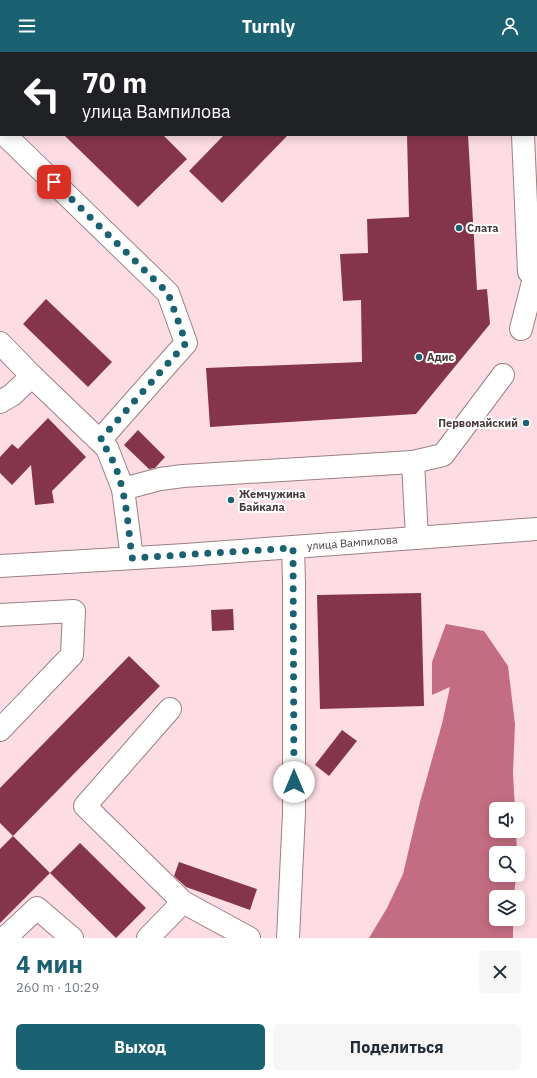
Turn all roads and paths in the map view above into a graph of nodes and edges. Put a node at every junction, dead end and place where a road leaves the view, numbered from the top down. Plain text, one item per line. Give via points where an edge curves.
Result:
1 (6, 136) edge
2 (523, 136) edge
3 (536, 279) edge
4 (521, 329) dead end
5 (0, 343) edge
6 (503, 375) dead end
7 (32, 376) junction
8 (0, 402) edge
9 (100, 440) junction
10 (413, 462) junction
11 (123, 489) junction
12 (537, 529) edge
13 (417, 538) junction
14 (293, 548) junction
15 (132, 558) junction
16 (0, 566) edge
17 (0, 615) edge
18 (170, 709) dead end
19 (0, 730) edge
20 (183, 902) junction
21 (5, 938) edge
22 (72, 938) edge
23 (148, 938) edge
24 (249, 938) edge
25 (288, 938) edge

1 - 9 street via 168,293 186,343
2 - 3 street via 529,272
3 - 4 street
5 - 7 street
6 - 10 street via 443,455
7 - 8 street via 12,395
7 - 9 street
9 - 11 street via 111,456
10 - 11 street via 183,476
10 - 13 street
11 - 15 street
12 - 13 street, улица Вампилова
13 - 14 street, улица Вампилова
14 - 15 street, улица Вампилова
14 - 25 street via 294,813
15 - 16 street, улица Вампилова
17 - 19 street via 74,611 72,655
18 - 20 street via 85,806
20 - 23 street
20 - 24 street
21 - 22 street via 37,908

